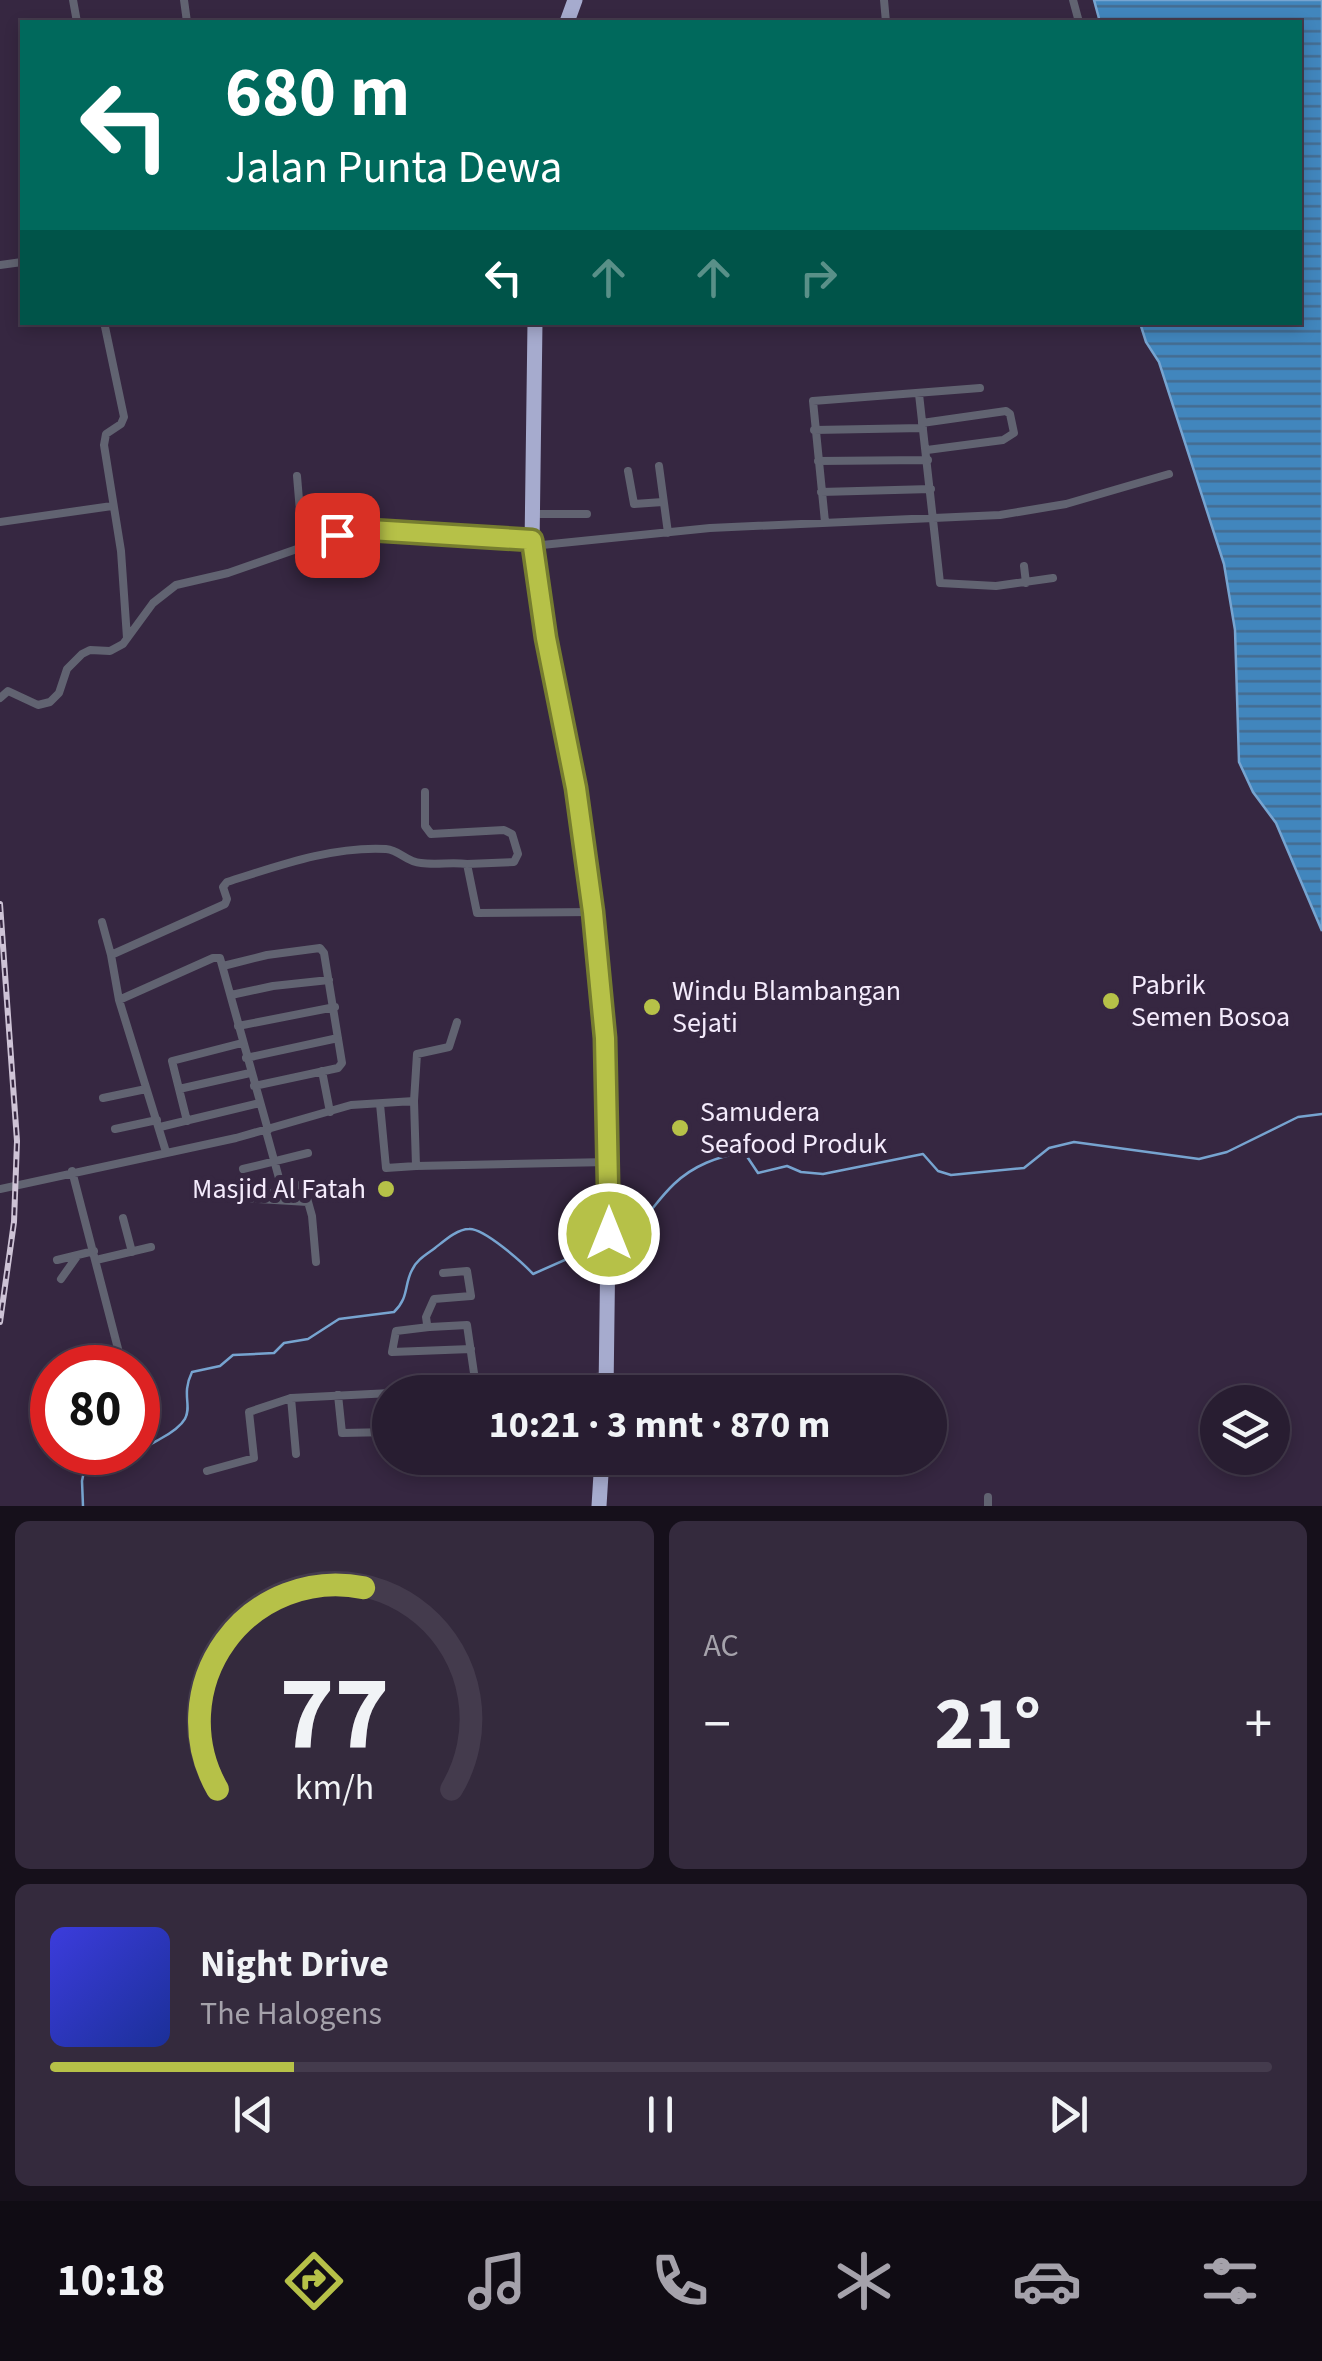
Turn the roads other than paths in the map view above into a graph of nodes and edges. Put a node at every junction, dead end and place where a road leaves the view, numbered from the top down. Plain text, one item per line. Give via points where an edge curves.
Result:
1 (105, 325) edge
2 (535, 325) edge
3 (980, 388) dead end
4 (919, 394) junction
5 (923, 425) junction
6 (814, 430) junction
7 (927, 450) junction
8 (928, 460) junction
9 (818, 461) junction
10 (659, 466) dead end
11 (628, 471) dead end
12 (1169, 474) dead end
13 (297, 476) dead end
14 (931, 488) junction
15 (822, 492) junction
16 (663, 502) junction
17 (112, 506) junction
18 (530, 514) junction
19 (587, 514) dead end
20 (933, 519) junction
21 (0, 522) edge
22 (825, 522) junction
23 (668, 533) junction
24 (532, 543) junction
25 (302, 547) junction
26 (1024, 566) dead end
27 (1053, 578) dead end
28 (1026, 583) junction
29 (128, 638) junction
30 (0, 698) edge
31 (425, 792) dead end
32 (467, 864) junction
33 (593, 912) junction
34 (102, 922) dead end
35 (112, 955) junction
36 (223, 966) junction
37 (330, 980) junction
38 (230, 996) junction
39 (119, 1000) junction
40 (335, 1007) junction
41 (456, 1022) dead end
42 (238, 1026) junction
43 (338, 1038) junction
44 (242, 1044) junction
45 (246, 1058) junction
46 (322, 1071) junction
47 (250, 1073) junction
48 (254, 1086) junction
49 (146, 1088) junction
50 (179, 1090) junction
51 (103, 1098) dead end
52 (414, 1101) junction
53 (260, 1104) junction
54 (380, 1104) junction
55 (330, 1112) junction
56 (187, 1121) junction
57 (158, 1123) junction
58 (115, 1129) dead end
59 (267, 1131) junction
60 (166, 1152) junction
61 (308, 1153) dead end
62 (274, 1161) junction
63 (608, 1162) junction
64 (416, 1166) junction
65 (243, 1168) dead end
66 (72, 1172) junction
67 (0, 1189) edge
68 (282, 1190) junction
69 (308, 1202) junction
70 (123, 1218) dead end
71 (152, 1247) dead end
72 (132, 1252) junction
73 (78, 1255) junction
74 (95, 1256) junction
75 (57, 1260) dead end
76 (316, 1262) dead end
77 (442, 1273) dead end
78 (61, 1278) dead end
79 (430, 1327) junction
80 (116, 1345) edge
81 (472, 1349) junction
82 (473, 1375) edge
83 (606, 1375) edge
84 (372, 1393) edge
85 (338, 1394) junction
86 (291, 1398) junction
87 (372, 1432) edge
88 (296, 1454) dead end
89 (207, 1471) dead end
90 (601, 1475) edge
91 (599, 1506) edge

1 - 17 street via 124,417 104,445
2 - 18 highway
3 - 4 street
4 - 5 street
4 - 6 street via 816,400
5 - 6 street
5 - 7 street
5 - 7 street via 1006,411 1014,433
6 - 9 street
7 - 8 street
8 - 9 street
8 - 14 street
9 - 15 street
10 - 16 street
11 - 16 street via 634,504
12 - 20 street via 1048,508
13 - 25 street
14 - 15 street
14 - 20 street
15 - 22 street
16 - 23 street
17 - 21 street
17 - 29 street
18 - 19 street
18 - 24 highway
20 - 22 street
20 - 28 street via 940,583
22 - 23 street
23 - 24 street
24 - 25 street via 370,530
24 - 33 highway
25 - 29 street via 176,585
26 - 28 street
27 - 28 street
29 - 30 street via 110,651 82,654 50,702 38,705 8,691
31 - 32 street via 431,834 512,834 514,862
32 - 33 street via 478,913
32 - 35 street via 422,864 384,848 310,857 227,882 224,904
33 - 63 highway
34 - 35 street
35 - 39 street
36 - 37 street via 320,948
36 - 38 street
36 - 39 street via 213,958
37 - 38 street
37 - 40 street
38 - 42 street
39 - 49 street
40 - 42 street
40 - 43 street
41 - 52 street via 449,1048 416,1054
42 - 44 street
43 - 45 street
43 - 46 street via 342,1063
44 - 45 street
44 - 50 street via 174,1060
45 - 47 street
46 - 48 street
46 - 55 street
47 - 48 street
47 - 50 street
48 - 53 street
49 - 51 street
49 - 57 street
50 - 56 street
52 - 54 street
52 - 64 street
53 - 56 street
53 - 59 street
54 - 55 street
54 - 64 street via 386,1168
55 - 59 street
56 - 57 street
57 - 58 street
57 - 60 street
59 - 60 street
59 - 62 street
60 - 66 street
61 - 62 street
62 - 65 street
62 - 68 street
63 - 64 street
63 - 83 highway
66 - 67 street
66 - 74 street
68 - 69 street via 303,1184
68 - 69 street via 250,1199
69 - 76 street
70 - 72 street
71 - 72 street
72 - 74 street
73 - 74 street
73 - 75 street
73 - 78 street
74 - 80 street
77 - 79 street via 467,1271 472,1296 434,1299 426,1317
79 - 81 street via 467,1325
79 - 81 street via 396,1331 392,1352
81 - 82 street
84 - 85 street
85 - 86 street
85 - 87 street via 342,1433
86 - 88 street
86 - 89 street via 249,1412 254,1458
90 - 91 highway

